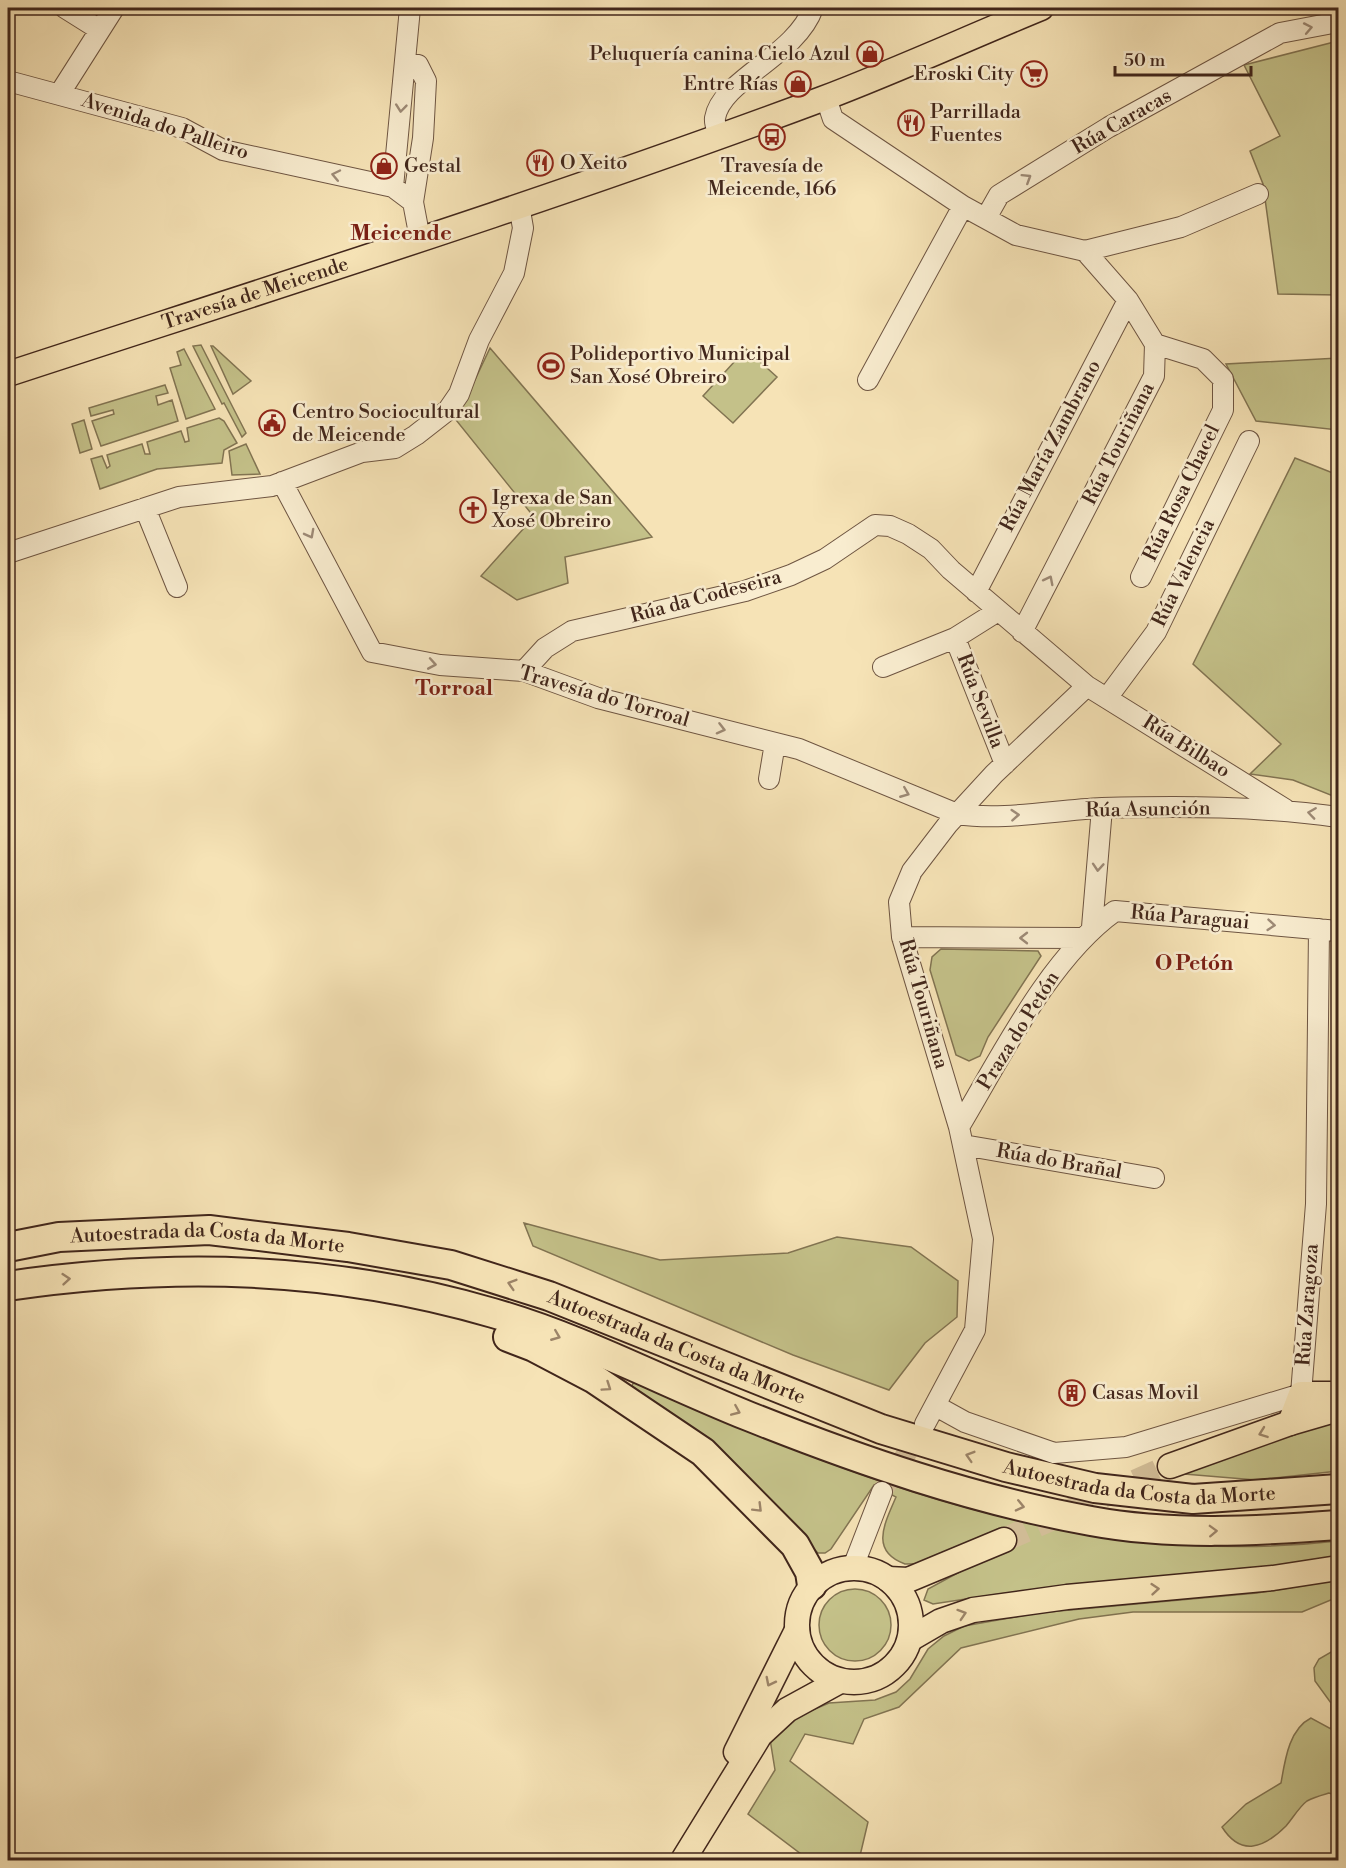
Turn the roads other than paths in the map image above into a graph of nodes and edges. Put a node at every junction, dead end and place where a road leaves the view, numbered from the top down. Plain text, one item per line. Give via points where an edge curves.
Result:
1 (65, 8) edge
2 (114, 8) edge
3 (410, 8) edge
4 (813, 8) edge
5 (1041, 8) edge
6 (1338, 22) edge
7 (100, 30) junction
8 (405, 62) junction
9 (8, 81) edge
10 (60, 93) junction
11 (826, 98) junction
12 (719, 136) junction
13 (393, 187) junction
14 (1258, 194) dead end
15 (413, 202) junction
16 (519, 205) junction
17 (963, 206) junction
18 (986, 218) junction
19 (420, 239) junction
20 (1085, 251) junction
21 (1128, 300) junction
22 (1155, 344) junction
23 (8, 374) edge
24 (868, 380) dead end
25 (1249, 441) dead end
26 (282, 482) junction
27 (145, 508) junction
28 (8, 554) edge
29 (1141, 577) dead end
30 (177, 586) dead end
31 (976, 592) junction
32 (998, 611) junction
33 (1023, 632) junction
34 (955, 638) junction
35 (883, 667) dead end
36 (524, 672) junction
37 (1087, 686) junction
38 (1107, 698) junction
39 (775, 743) junction
40 (1005, 764) junction
41 (769, 779) dead end
42 (1102, 808) junction
43 (1285, 809) junction
44 (957, 814) junction
45 (1338, 817) edge
46 (1329, 930) edge
47 (1087, 933) junction
48 (902, 938) junction
49 (961, 1136) junction
50 (1154, 1178) dead end
51 (8, 1247) edge
52 (275, 1274) junction
53 (8, 1286) edge
54 (1301, 1394) junction
55 (1338, 1394) edge
56 (936, 1406) junction
57 (1338, 1409) edge
58 (1290, 1423) junction
59 (925, 1424) tunnel mouth
60 (1170, 1466) tunnel mouth
61 (1338, 1489) edge
62 (882, 1492) tunnel mouth
63 (1338, 1525) edge
64 (1004, 1540) tunnel mouth
65 (853, 1567) junction
66 (1338, 1568) edge
67 (888, 1579) junction
68 (813, 1585) junction
69 (797, 1630) junction
70 (910, 1639) junction
71 (840, 1681) junction
72 (717, 1802) junction
73 (683, 1860) edge

1 - 7 street
2 - 7 street
3 - 8 street
4 - 12 street via 795,39 730,92 719,106 714,120
5 - 11 main road, Travesía de Meicende
18 -> 6 street, Rúa Caracas via 999,195 1109,127 1280,33
7 - 10 street
8 -> 13 street
8 - 15 street via 418,65 426,81 423,138
9 - 10 street, Avenida do Palleiro
13 -> 10 street, Avenida do Palleiro via 224,150 182,128
11 - 12 main road, Travesía de Meicende
11 - 17 street via 833,119
12 - 16 main road, Travesía de Meicende
13 - 15 street
14 - 20 street via 1181,227
15 - 19 street
16 - 19 main road, Travesía de Meicende
16 - 26 street via 523,228 514,273 448,410 395,448 362,452
17 - 18 street
17 - 24 street
18 - 20 street via 1016,235
19 - 23 main road, Travesía de Meicende
20 - 21 street
21 - 22 street
21 - 31 street, Rúa María Zambrano
22 - 29 street, Rúa Rosa Chacel via 1203,359 1223,379 1223,410
33 -> 22 street, Rúa Touriñana via 1154,376
25 - 38 street, Rúa Valencia via 1156,632
26 - 27 street via 179,497
26 -> 36 street, Travesía do Torroal via 372,652 440,665
27 - 28 street
27 - 30 street
31 - 32 street
31 - 36 street, Rúa da Codeseira via 932,549 890,526 874,525 825,560 791,575 745,591 572,631 545,648
32 - 33 street
32 - 34 street
33 - 37 street
34 - 35 street
34 - 40 street, Rúa Sevilla
36 -> 39 street, Travesía do Torroal via 598,698
37 - 38 street, Rúa Bilbao
37 - 40 street, Rúa Touriñana
38 - 43 street, Rúa Bilbao
39 - 41 street
39 -> 44 street, Travesía do Torroal via 799,749
40 - 44 street, Rúa Touriñana
42 - 43 street, Rúa Asunción
44 -> 42 street, Rúa Asunción via 979,817
42 -> 47 street
45 -> 43 street, Rúa Asunción
44 - 48 street, Rúa Touriñana via 912,871 899,902
47 -> 46 street, Rúa Paraguai via 1115,911
46 - 54 street, Rúa Zaragoza via 1316,1204
47 -> 48 street, Praza do Petón
47 - 49 street, Praza do Petón via 1053,974
48 - 49 street, Rúa Touriñana
49 - 50 street, Rúa do Brañal
49 - 56 street, Rúa Touriñana via 983,1239 975,1330
61 -> 51 highway, Autoestrada da Costa da Morte via 1193,1499 1095,1488 1005,1467 881,1429 549,1296 451,1265 209,1230 59,1237
53 -> 52 highway, Autoestrada da Costa da Morte via 176,1270
52 -> 63 highway, Autoestrada da Costa da Morte via 336,1278 495,1313 749,1417 1001,1502 1094,1522 1202,1531
52 -> 68 highway via 470,1323 534,1347 593,1378 703,1452 795,1545
54 - 55 main road
54 - 56 street via 1126,1447 1054,1453 965,1422
54 - 58 main road
56 - 59 street, Rúa Touriñana
57 - 58 main road
58 -> 60 main road
62 - 65 street
64 - 67 main road via 908,1580
65 - 67 main road via 872,1570
65 - 68 main road via 838,1570
70 -> 66 main road via 941,1621 974,1610
67 - 70 main road via 908,1605
68 - 69 main road via 800,1606
69 - 71 main road via 810,1662
69 -> 72 main road via 743,1735
70 - 71 main road via 891,1669 858,1682
71 - 72 main road via 787,1710 760,1736
72 - 73 main road

